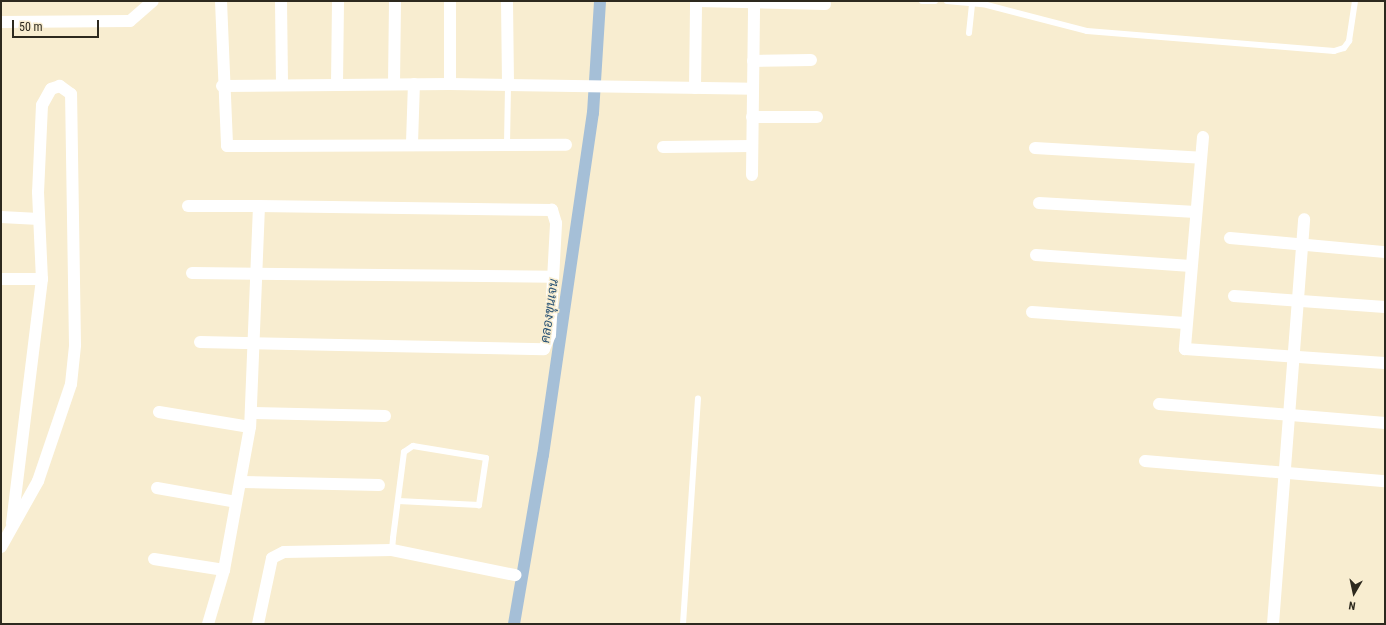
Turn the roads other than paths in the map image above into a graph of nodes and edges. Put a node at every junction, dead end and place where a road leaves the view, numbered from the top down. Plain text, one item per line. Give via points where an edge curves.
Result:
1 (152, 1) edge
2 (221, 1) edge
3 (281, 1) edge
4 (338, 1) edge
5 (395, 1) edge
6 (450, 1) edge
7 (507, 1) edge
8 (698, 1) edge
9 (922, 1) edge
10 (934, 1) edge
11 (947, 1) edge
12 (1355, 1) edge
13 (972, 3) junction
14 (754, 4) junction
15 (826, 4) dead end
16 (1, 22) edge
17 (969, 33) dead end
18 (811, 60) dead end
19 (753, 61) junction
20 (282, 84) junction
21 (337, 84) junction
22 (394, 84) junction
23 (414, 84) junction
24 (450, 84) junction
25 (508, 85) junction
26 (222, 86) junction
27 (695, 88) junction
28 (753, 88) junction
29 (752, 117) junction
30 (816, 117) dead end
31 (1203, 137) dead end
32 (412, 143) junction
33 (507, 144) junction
34 (566, 145) dead end
35 (752, 146) junction
36 (663, 147) dead end
37 (1035, 148) dead end
38 (1201, 158) junction
39 (752, 175) dead end
40 (1039, 203) dead end
41 (188, 206) dead end
42 (259, 206) junction
43 (1196, 212) junction
44 (1, 217) edge
45 (39, 219) junction
46 (1304, 219) dead end
47 (1230, 238) dead end
48 (1302, 245) junction
49 (1385, 252) edge
50 (1036, 256) dead end
51 (1191, 266) junction
52 (192, 273) dead end
53 (259, 273) junction
54 (552, 277) junction
55 (1, 279) edge
56 (42, 279) junction
57 (1234, 296) dead end
58 (1297, 301) junction
59 (1385, 307) edge
60 (1032, 312) dead end
61 (1185, 323) junction
62 (200, 342) dead end
63 (256, 344) junction
64 (1294, 358) junction
65 (1385, 363) edge
66 (698, 398) dead end
67 (1159, 404) dead end
68 (159, 412) dead end
69 (252, 413) junction
70 (1290, 415) junction
71 (386, 416) dead end
72 (1385, 422) edge
73 (250, 428) junction
74 (1145, 461) dead end
75 (1286, 472) junction
76 (1385, 481) edge
77 (242, 482) junction
78 (380, 486) dead end
79 (157, 488) dead end
80 (398, 501) junction
81 (236, 502) junction
82 (12, 523) junction
83 (1, 547) edge
84 (392, 550) junction
85 (154, 559) dead end
86 (224, 570) junction
87 (515, 575) dead end
88 (208, 624) edge
89 (258, 624) edge
90 (683, 624) edge
91 (1273, 624) edge

1 - 16 street via 130,21
2 - 26 street
3 - 20 street
4 - 21 street
5 - 22 street
6 - 24 street
7 - 25 street
8 - 14 street
8 - 27 street
9 - 10 lane
11 - 13 lane
12 - 13 lane via 1349,41 1344,48 1334,51 1066,29 1018,13
13 - 17 lane
14 - 15 street
14 - 19 street
18 - 19 street
19 - 28 street
20 - 21 street
20 - 26 street
21 - 22 street
22 - 23 street
23 - 24 street
23 - 32 street
24 - 25 street
25 - 27 street
25 - 33 lane
26 - 32 street via 227,146
27 - 28 street
28 - 29 street
29 - 30 street
29 - 35 street
31 - 38 street
32 - 33 street
33 - 34 street
35 - 36 street
35 - 39 street
37 - 38 street
38 - 43 street
40 - 43 street
41 - 42 street
42 - 53 street
42 - 54 street via 547,209 555,214 556,223
43 - 51 street
44 - 45 street
45 - 56 street
45 - 82 street via 42,105 51,89 60,86 71,94 71,384 54,441 38,481
46 - 48 street
47 - 48 street
48 - 49 street
48 - 58 street
50 - 51 street
51 - 61 street
52 - 53 street
53 - 54 street
53 - 63 street
54 - 63 street via 550,335 544,348 536,351
55 - 56 street
56 - 82 street
57 - 58 street
58 - 59 street
58 - 64 street
60 - 61 street
61 - 64 street via 1185,349 1192,352
62 - 63 street
63 - 69 street
64 - 65 street
64 - 70 street
66 - 90 lane
67 - 70 street
68 - 73 street
69 - 71 street
69 - 73 street
70 - 72 street
70 - 75 street
73 - 77 street
74 - 75 street
75 - 76 street
75 - 91 street
77 - 78 street
77 - 81 street
79 - 81 street
80 - 80 lane via 479,505 486,458 413,446 404,452
80 - 84 lane
81 - 86 street
82 - 83 street
84 - 87 street
84 - 89 street via 284,552 272,558
85 - 86 street
86 - 88 street

